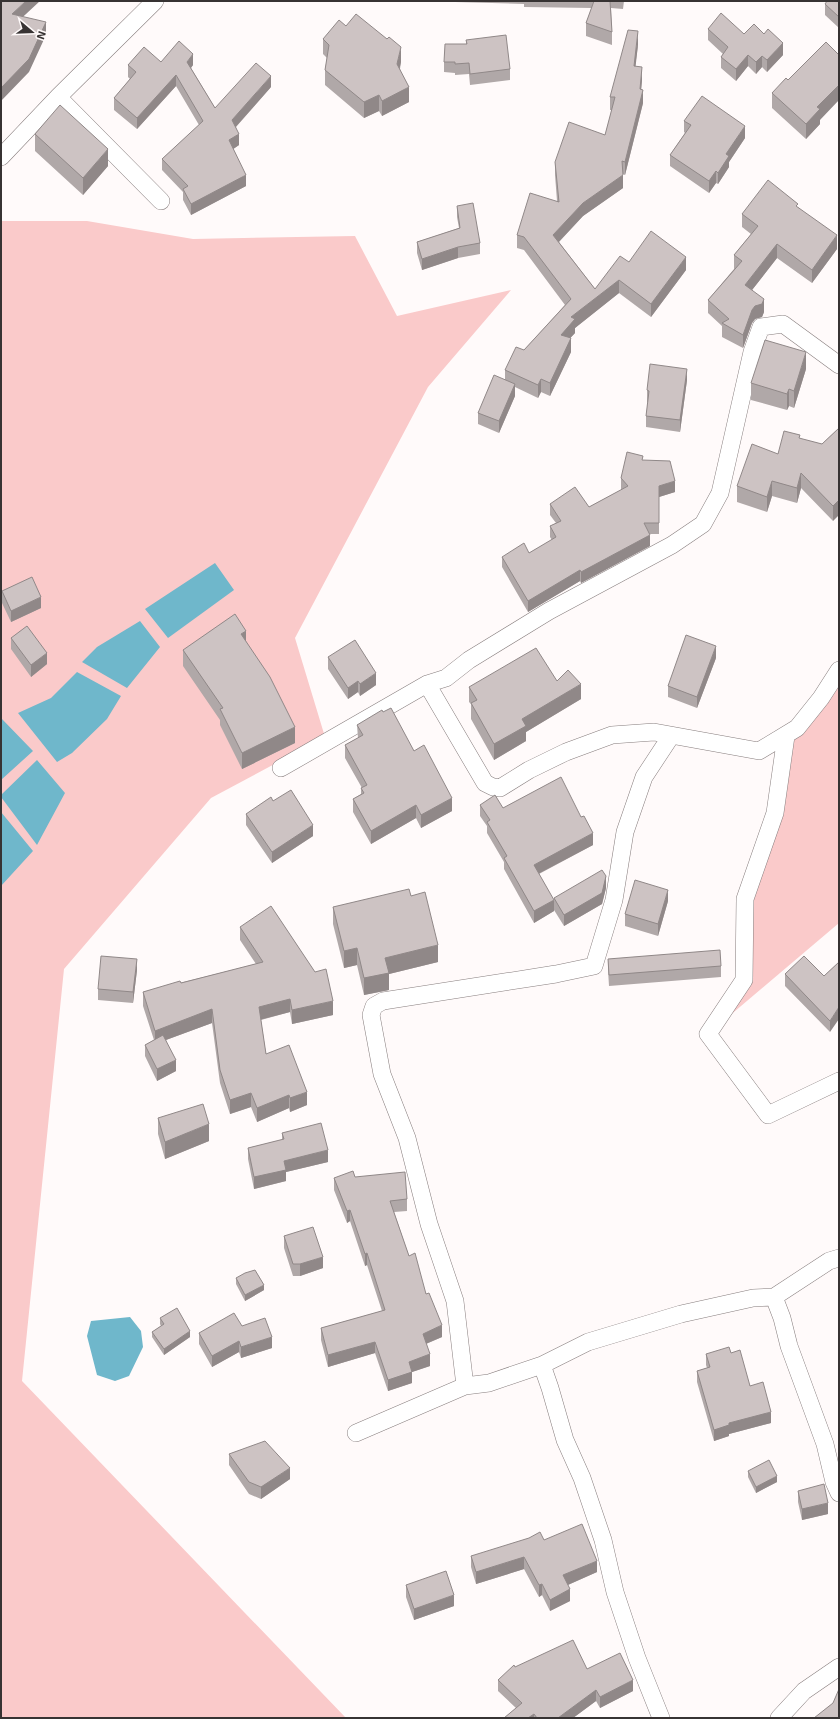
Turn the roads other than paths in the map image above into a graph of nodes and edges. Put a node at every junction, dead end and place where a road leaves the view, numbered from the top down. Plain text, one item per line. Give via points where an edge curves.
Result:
1 (155, 1) edge
2 (58, 97) junction
3 (1, 157) edge
4 (161, 201) dead end
5 (839, 365) edge
6 (839, 670) edge
7 (427, 684) junction
8 (671, 736) junction
9 (786, 736) junction
10 (281, 768) dead end
11 (839, 1081) edge
12 (839, 1258) edge
13 (774, 1297) junction
14 (542, 1366) junction
15 (465, 1386) junction
16 (356, 1433) dead end
17 (839, 1493) edge
18 (839, 1667) edge
19 (661, 1718) edge
20 (779, 1718) edge

1 - 2 street
2 - 3 street
2 - 4 street
5 - 7 street via 783,324 760,327 720,493 703,524 672,545 542,616 469,660 446,678
6 - 9 street via 797,728
7 - 8 street via 485,783 493,787 500,788 566,752 612,735 654,732
7 - 10 street
8 - 9 street via 759,751
8 - 15 street via 641,784 625,832 614,900 594,966 383,1001 374,1006 371,1015 382,1074 407,1138 429,1224 456,1301
9 - 11 street via 775,813 745,899 744,980 708,1034 768,1116
12 - 13 street via 829,1261
13 - 14 street via 753,1298 681,1314 588,1342
13 - 17 street via 825,1444
14 - 15 street via 488,1383
14 - 19 street via 565,1440 582,1478 603,1540 624,1622
15 - 16 street
18 - 20 street via 804,1691

